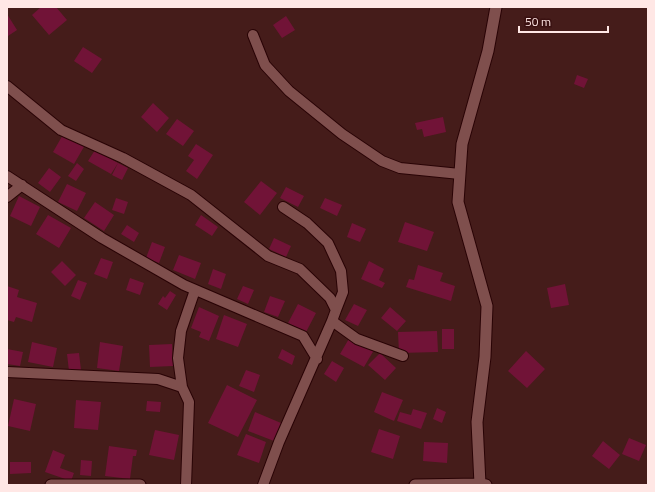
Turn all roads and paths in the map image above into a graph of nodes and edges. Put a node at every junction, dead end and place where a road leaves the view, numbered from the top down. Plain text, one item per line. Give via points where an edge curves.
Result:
1 (496, 7) edge
2 (253, 35) dead end
3 (7, 86) edge
4 (460, 174) junction
5 (7, 176) edge
6 (22, 185) junction
7 (7, 197) edge
8 (283, 207) dead end
9 (195, 290) junction
10 (336, 310) junction
11 (332, 322) junction
12 (403, 356) dead end
13 (317, 358) junction
14 (7, 372) edge
15 (182, 387) junction
16 (483, 484) edge
17 (51, 485) edge
18 (140, 485) edge
19 (186, 485) edge
20 (263, 485) edge
21 (415, 485) edge

1 - 4 street via 488,52 462,144
2 - 4 street via 265,65 289,91 382,161 400,168
3 - 10 street via 61,130 123,158 190,195 268,256 300,269 330,298
4 - 16 street via 458,202 487,306 485,358 477,422
5 - 6 street
6 - 7 street
6 - 9 street via 102,238
8 - 10 street via 307,223 328,243 341,271 343,292
9 - 13 street via 303,336
9 - 15 street via 181,331 178,358
10 - 11 street
11 - 12 street via 357,339
11 - 13 street
13 - 20 street
14 - 15 street via 158,379
15 - 19 street via 190,402
16 - 21 street
17 - 18 street

